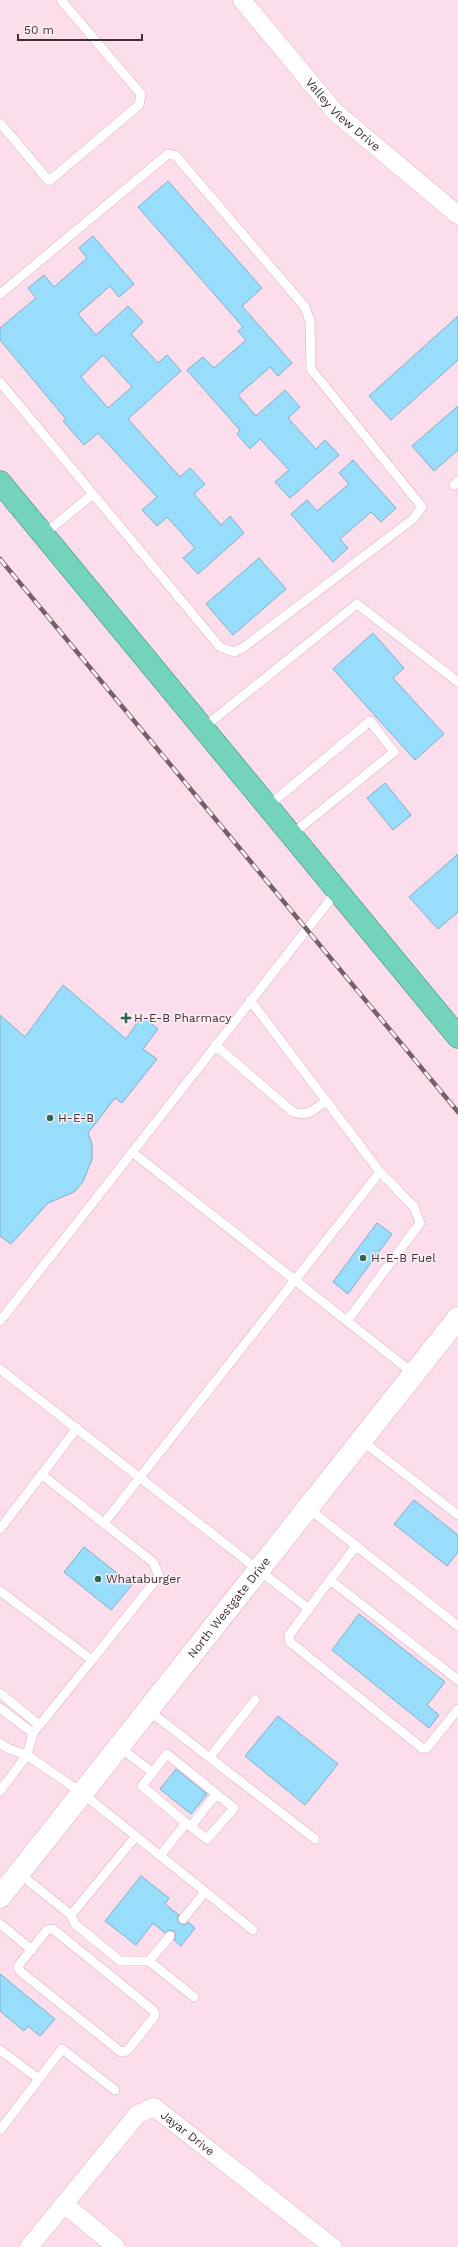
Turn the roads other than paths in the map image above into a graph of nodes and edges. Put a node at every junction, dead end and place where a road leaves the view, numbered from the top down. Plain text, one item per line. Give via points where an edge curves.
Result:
1 (61, 0) edge
2 (242, 0) edge
3 (0, 123) edge
4 (458, 215) edge
5 (0, 294) edge
6 (0, 382) edge
7 (0, 482) edge
8 (93, 494) junction
9 (44, 534) junction
10 (458, 682) edge
11 (203, 728) junction
12 (268, 806) junction
13 (291, 835) junction
14 (337, 891) junction
15 (250, 1000) junction
16 (458, 1037) edge
17 (215, 1045) junction
18 (326, 1101) junction
19 (132, 1152) junction
20 (380, 1172) junction
21 (295, 1281) junction
22 (458, 1318) edge
23 (0, 1321) edge
24 (347, 1321) junction
25 (0, 1369) edge
26 (413, 1373) junction
27 (77, 1428) junction
28 (361, 1440) junction
29 (41, 1474) junction
30 (140, 1477) junction
31 (308, 1508) junction
32 (458, 1515) edge
33 (104, 1523) junction
34 (0, 1529) edge
35 (356, 1546) junction
36 (259, 1569) junction
37 (330, 1580) junction
38 (0, 1590) edge
39 (309, 1609) junction
40 (457, 1623) edge
41 (92, 1660) junction
42 (458, 1680) edge
43 (0, 1692) edge
44 (255, 1700) dead end
45 (0, 1708) edge
46 (458, 1709) edge
47 (148, 1710) junction
48 (39, 1725) junction
49 (32, 1733) junction
50 (0, 1742) edge
51 (119, 1747) junction
52 (27, 1755) junction
53 (210, 1757) junction
54 (152, 1772) junction
55 (0, 1791) edge
56 (82, 1793) junction
57 (216, 1794) junction
58 (188, 1824) junction
59 (136, 1836) junction
60 (315, 1839) dead end
61 (160, 1856) junction
62 (19, 1873) junction
63 (205, 1892) junction
64 (0, 1897) edge
65 (71, 1915) junction
66 (183, 1918) dead end
67 (0, 1924) edge
68 (253, 1930) dead end
69 (170, 1936) dead end
70 (32, 1950) junction
71 (150, 1961) junction
72 (194, 1997) dead end
73 (0, 2050) edge
74 (39, 2079) junction
75 (115, 2090) dead end
76 (0, 2130) edge
77 (64, 2204) junction
78 (29, 2247) edge
79 (116, 2247) edge
80 (333, 2247) edge

1 - 3 lane via 141,94 139,105 49,181
2 - 4 street, Valley View Drive via 335,112
5 - 8 lane via 168,154 176,156 305,307 310,321 311,369 422,507 413,519 234,652 220,647
6 - 8 lane
7 - 9 main road
8 - 9 lane
9 - 11 main road
10 - 11 lane via 357,604
11 - 12 main road
12 - 13 main road
12 - 13 lane via 370,721 394,752
13 - 14 main road
14 - 15 lane
14 - 16 main road
15 - 17 lane
15 - 18 lane
17 - 18 lane via 293,1112 302,1115
17 - 19 lane
18 - 20 lane
19 - 21 lane
19 - 23 lane
20 - 21 lane
20 - 24 lane via 414,1207 420,1223
21 - 24 lane
21 - 30 lane
22 - 26 street, North Westgate Drive
24 - 26 lane
25 - 27 lane
26 - 28 street, North Westgate Drive
27 - 29 lane
27 - 30 lane
28 - 31 street, North Westgate Drive
28 - 32 lane
29 - 33 lane
29 - 34 lane
30 - 33 lane
30 - 36 lane
31 - 35 lane
31 - 36 street, North Westgate Drive
33 - 41 lane via 154,1562 159,1576
35 - 37 lane
35 - 40 lane
36 - 39 lane
36 - 47 street, North Westgate Drive
37 - 39 lane
37 - 42 lane
38 - 41 lane
39 - 46 lane via 289,1635 290,1642 422,1748 427,1748
41 - 48 lane
43 - 48 lane
44 - 53 lane
45 - 49 lane
47 - 51 street, North Westgate Drive
47 - 53 lane
48 - 49 lane
49 - 52 lane
50 - 52 lane via 9,1749
51 - 54 lane
51 - 56 street, North Westgate Drive
52 - 55 lane
52 - 56 lane
53 - 60 lane
54 - 57 lane via 167,1754
54 - 58 lane via 142,1786
56 - 59 lane
56 - 62 street, North Westgate Drive
57 - 58 lane
57 - 58 lane via 234,1808 207,1839
58 - 61 lane
59 - 61 lane
59 - 65 lane
61 - 63 lane
62 - 64 street, North Westgate Drive
62 - 65 lane
63 - 66 lane
63 - 68 lane
65 - 71 lane via 75,1924 120,1961
67 - 70 lane
69 - 71 lane
70 - 70 lane via 18,1966 20,1971 121,2052 127,2051 155,2016 154,2011 53,1929 47,1930
71 - 72 lane
73 - 74 lane
74 - 75 lane via 62,2049
74 - 76 lane
77 - 78 street, Jayar Drive
77 - 79 street
77 - 80 street, Jayar Drive via 136,2115 154,2107

